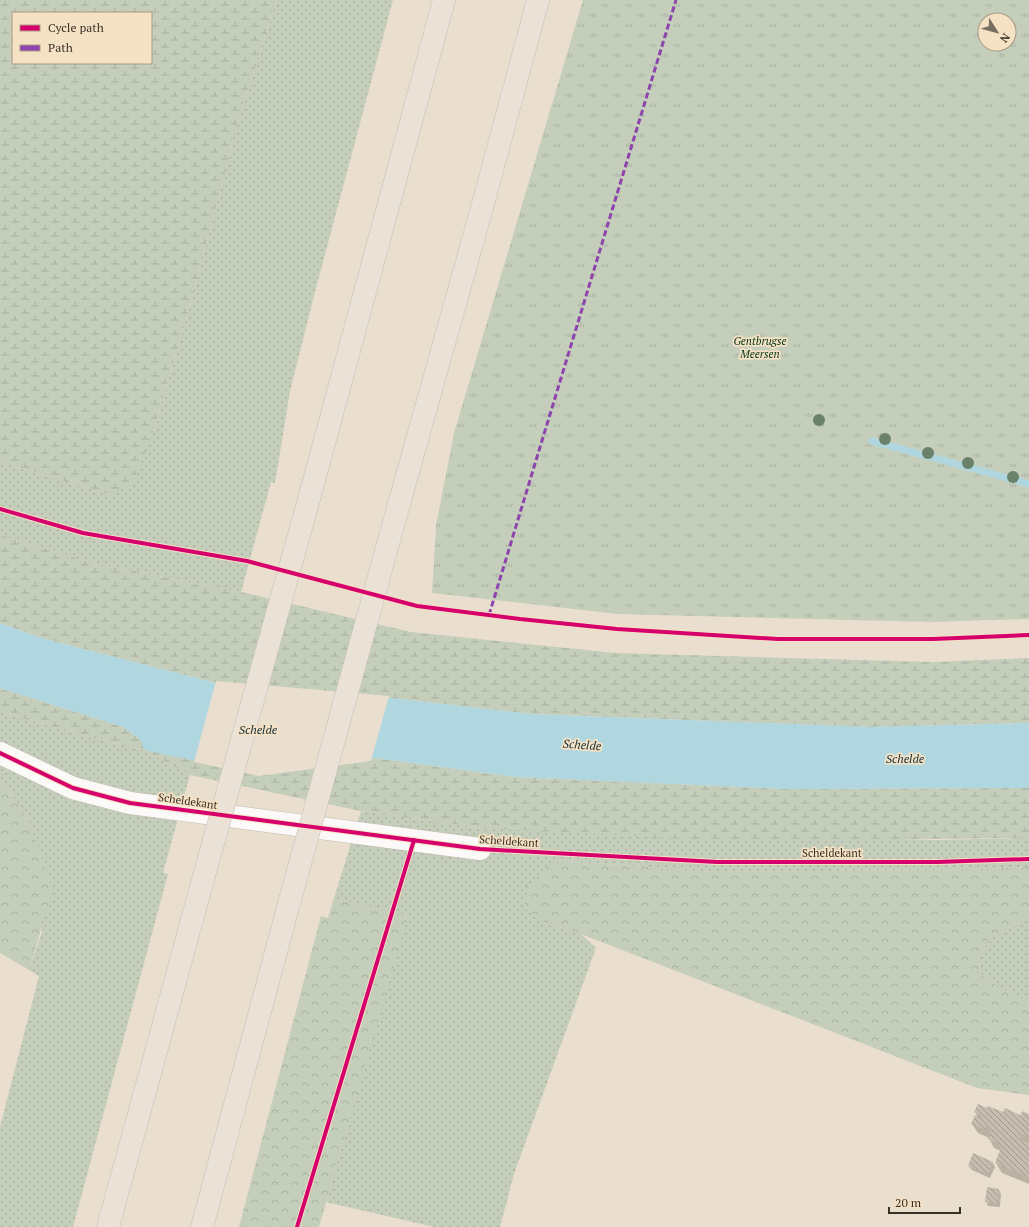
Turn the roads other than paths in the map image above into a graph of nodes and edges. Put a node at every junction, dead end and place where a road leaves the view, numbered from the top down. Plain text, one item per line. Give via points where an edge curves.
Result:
1 (444, 0) edge
2 (538, 0) edge
3 (0, 753) edge
4 (480, 849) dead end
5 (108, 1227) edge
6 (202, 1227) edge

1 - 5 highway, bridge
2 - 6 highway, bridge
3 - 4 lane, Scheldekant via 73,788 130,803

